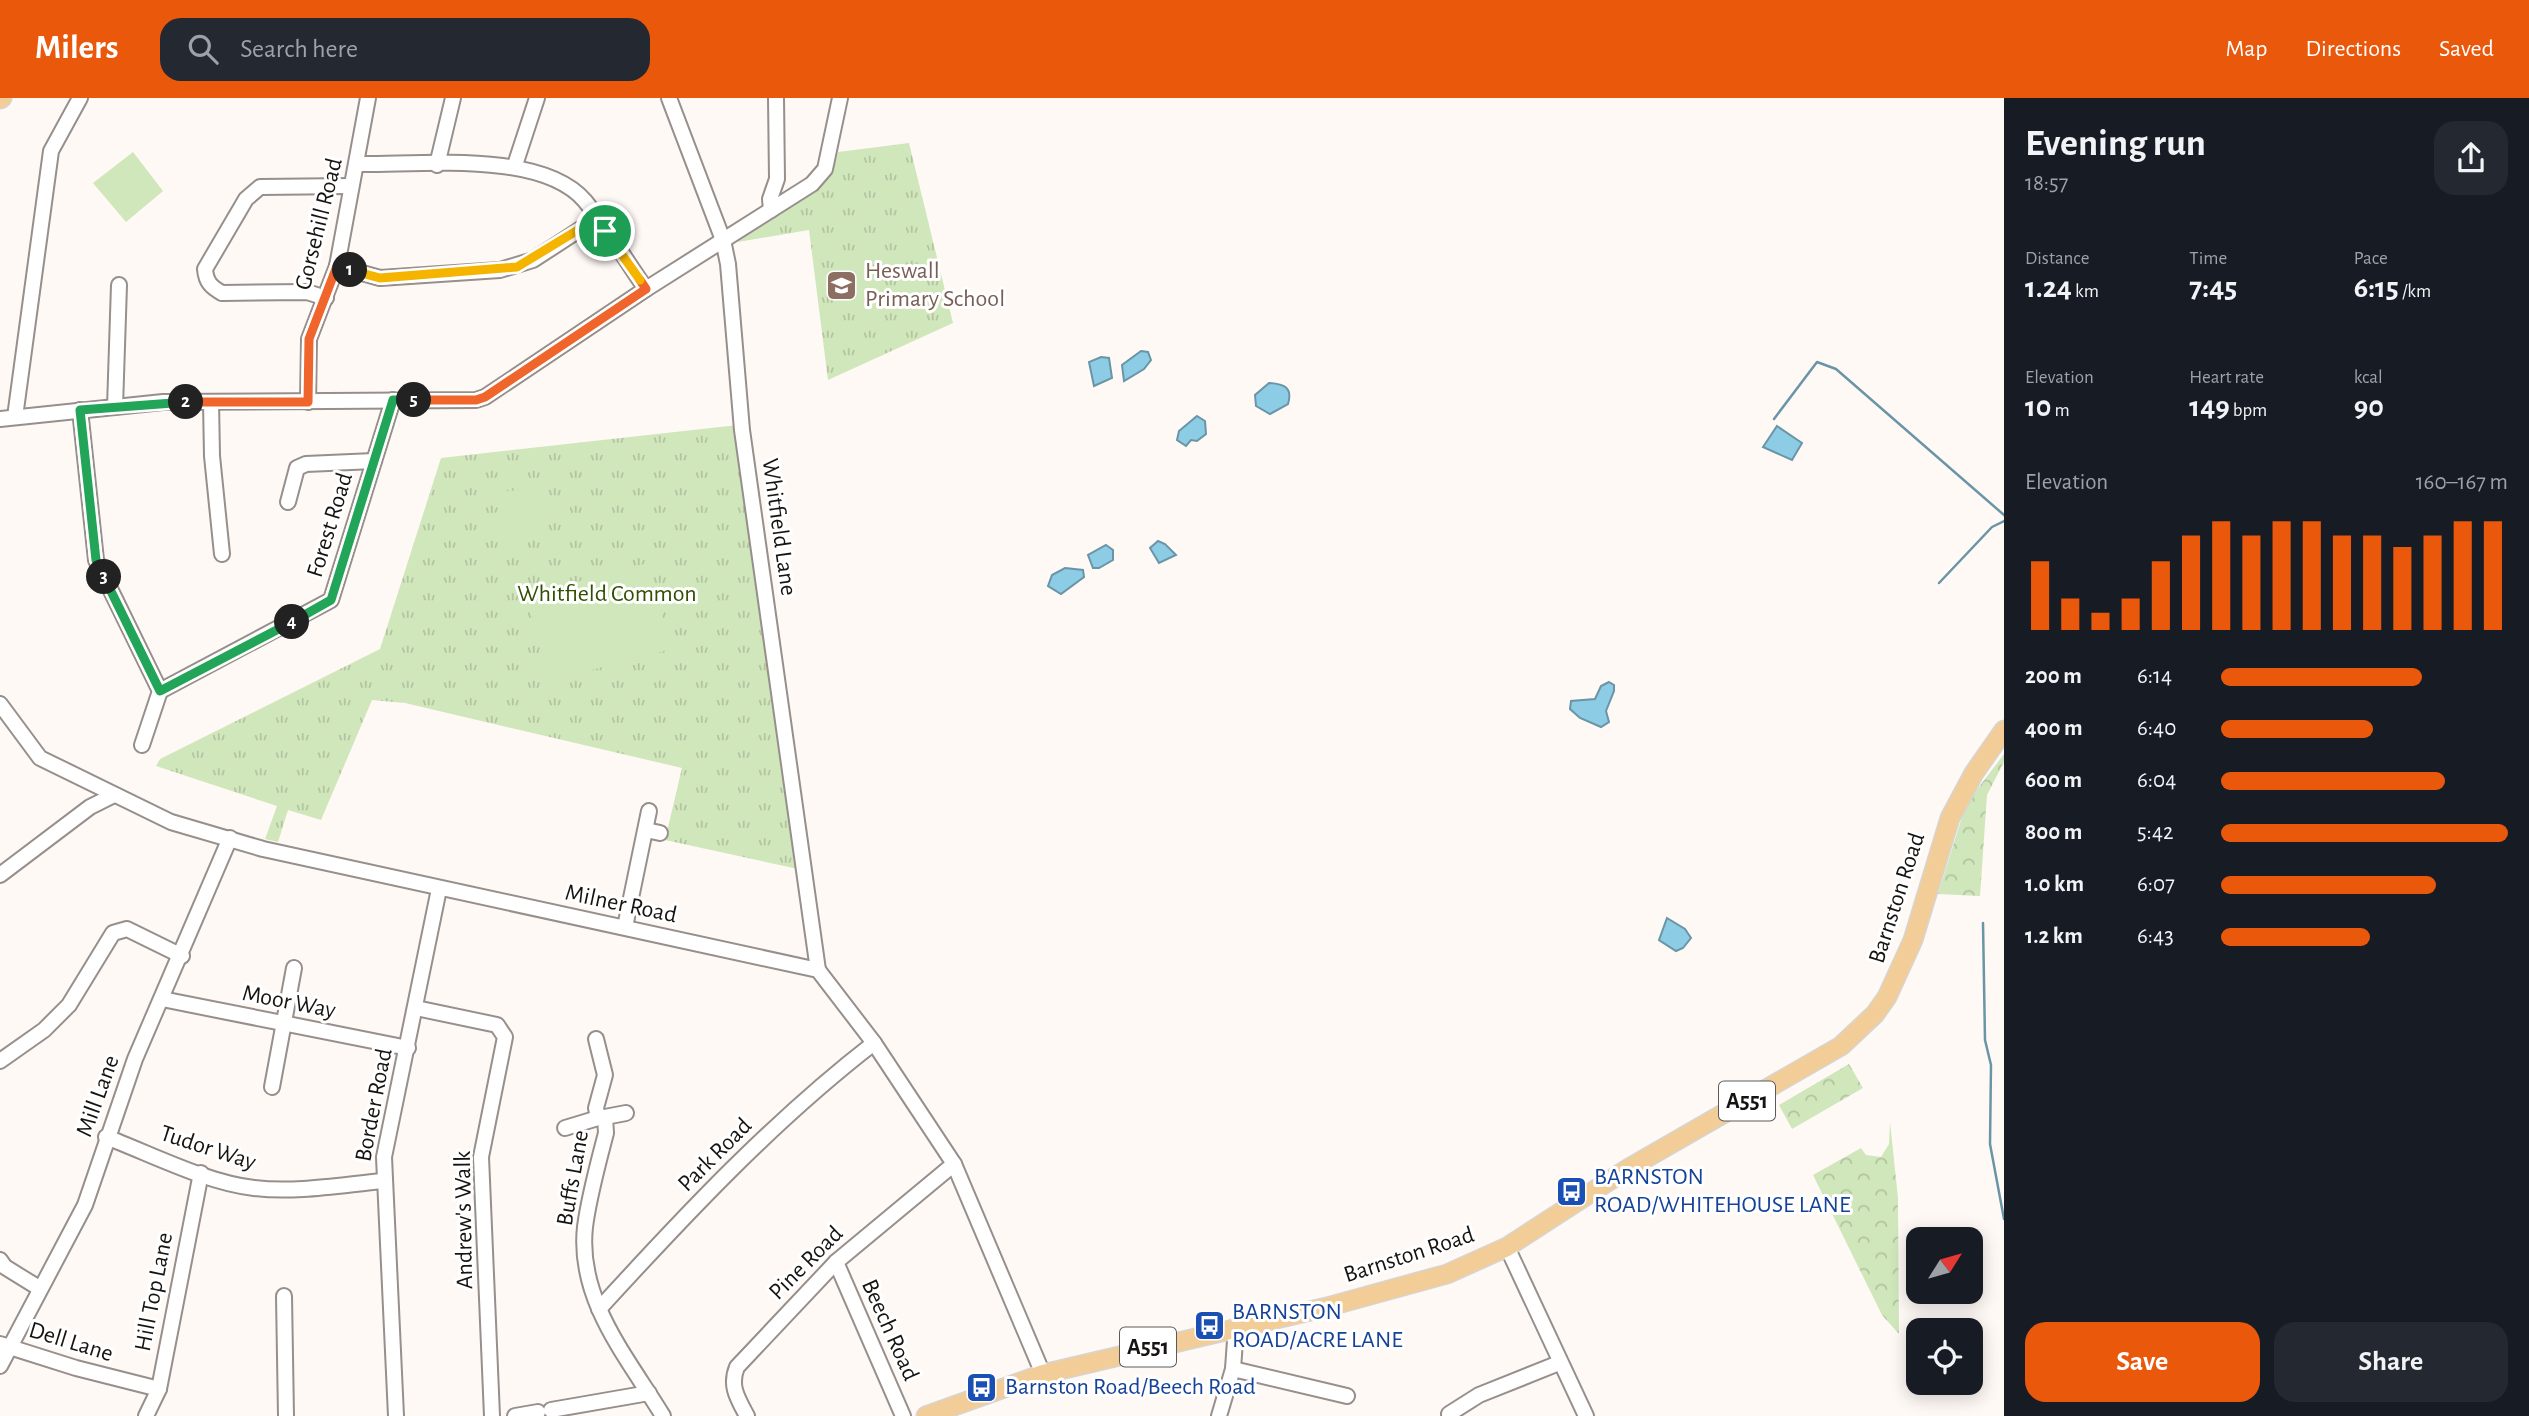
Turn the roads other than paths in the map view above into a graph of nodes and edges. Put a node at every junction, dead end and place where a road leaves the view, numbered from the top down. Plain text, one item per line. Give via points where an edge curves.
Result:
1 (80, 98) edge
2 (368, 98) edge
3 (453, 98) edge
4 (537, 98) edge
5 (669, 98) edge
6 (776, 98) edge
7 (840, 98) edge
8 (358, 164) junction
9 (437, 165) junction
10 (515, 165) junction
11 (351, 186) junction
12 (771, 210) junction
13 (596, 219) junction
14 (723, 240) junction
15 (337, 266) junction
16 (119, 285) dead end
17 (646, 289) junction
18 (326, 298) junction
19 (393, 400) junction
20 (211, 402) junction
21 (308, 402) junction
22 (115, 407) junction
23 (80, 410) junction
24 (15, 417) junction
25 (0, 419) edge
26 (374, 461) junction
27 (288, 502) dead end
28 (222, 554) dead end
29 (160, 691) junction
30 (0, 704) edge
31 (2004, 730) edge
32 (142, 745) dead end
33 (114, 795) junction
34 (649, 811) dead end
35 (230, 838) junction
36 (0, 875) edge
37 (439, 889) junction
38 (625, 927) junction
39 (182, 956) junction
40 (294, 968) dead end
41 (818, 970) junction
42 (162, 999) junction
43 (416, 1008) junction
44 (282, 1024) junction
45 (596, 1039) dead end
46 (874, 1043) junction
47 (408, 1048) junction
48 (0, 1060) edge
49 (272, 1087) dead end
50 (626, 1113) dead end
51 (602, 1118) junction
52 (565, 1128) dead end
53 (106, 1137) junction
54 (954, 1164) junction
55 (201, 1173) junction
56 (383, 1181) junction
57 (1507, 1247) junction
58 (0, 1260) edge
59 (836, 1262) junction
60 (39, 1288) junction
61 (284, 1296) dead end
62 (599, 1309) junction
63 (1236, 1326) junction
64 (5, 1346) edge
65 (1559, 1363) junction
66 (0, 1366) edge
67 (1233, 1369) junction
68 (1043, 1374) junction
69 (159, 1389) junction
70 (649, 1393) junction
71 (1347, 1396) dead end
72 (1449, 1414) dead end
73 (146, 1416) edge
74 (286, 1416) edge
75 (396, 1416) edge
76 (492, 1416) edge
77 (516, 1416) edge
78 (663, 1416) edge
79 (747, 1416) edge
80 (903, 1416) edge
81 (926, 1416) edge
82 (1219, 1416) edge
83 (1586, 1416) edge

1 - 24 street via 51,151
2 - 8 street, Gorsehill Road
3 - 9 street
4 - 10 street
5 - 14 street, Whitfield Lane
6 - 12 street via 777,179
7 - 12 street via 825,169 812,184
8 - 9 street
8 - 11 street, Gorsehill Road
9 - 10 street
10 - 13 street via 560,181 584,200
11 - 15 street, Gorsehill Road
11 - 18 street via 260,187 246,199 205,270 212,288 222,293 307,292
12 - 14 street
13 - 15 street via 533,260 500,271 380,278
13 - 17 street
14 - 17 street
14 - 41 street, Whitfield Lane via 742,426
15 - 18 street, Gorsehill Road
16 - 22 street
17 - 19 street via 485,397
18 - 21 street, Gorsehill Road via 309,339
19 - 21 street
19 - 26 street, Forest Road
20 - 21 street
20 - 22 street
20 - 28 street
22 - 23 street
23 - 24 street
23 - 29 street via 96,560
24 - 25 street
26 - 27 street via 297,468
26 - 29 street, Forest Road via 331,600
29 - 32 street
30 - 33 street, Milner Road via 40,758
31 - 57 main road, Barnston Road / A551 via 1950,818 1913,940 1888,997 1875,1014 1841,1046 1629,1168
33 - 35 street, Milner Road via 171,822
33 - 36 street via 90,807
34 - 38 street via 653,832
35 - 37 street, Milner Road
35 - 39 street, Mill Lane
37 - 38 street, Milner Road
37 - 43 street, Border Road
38 - 41 street, Milner Road
39 - 42 street, Mill Lane
39 - 48 street via 127,929 113,933 69,1005 44,1030
40 - 44 street
41 - 46 street
42 - 44 street, Moor Way
42 - 53 street, Mill Lane
43 - 47 street, Border Road
43 - 76 street, Andrew's Walk via 497,1025 505,1037 481,1157
44 - 47 street, Moor Way
44 - 49 street
45 - 51 street via 607,1053 596,1108
46 - 54 street
46 - 62 street, Park Road via 804,1098
47 - 56 street, Border Road via 383,1157
50 - 51 street, Buffs Lane
51 - 52 street
51 - 62 street, Buffs Lane via 606,1133 585,1230 589,1281
53 - 55 street, Tudor Way
53 - 60 street, Mill Lane via 85,1205
54 - 59 street, Pine Road
54 - 68 street
55 - 56 street, Tudor Way via 264,1188
55 - 69 street, Hill Top Lane
56 - 75 street, Border Road
57 - 63 main road, Barnston Road / A551 via 1411,1285
57 - 65 street
58 - 60 street
59 - 79 street, Pine Road via 737,1367 733,1389
59 - 80 street, Beech Road
60 - 64 street, Mill Lane
61 - 74 street
62 - 70 street, Buffs Lane
63 - 67 street
63 - 68 main road, Barnston Road / A551
64 - 66 street, Mill Lane
64 - 69 street, Dell Lane
65 - 72 street via 1479,1395
65 - 83 street
67 - 71 street
67 - 82 street
68 - 81 main road, Barnston Road / A551
69 - 73 street, Hill Top Lane
70 - 77 street
70 - 78 street, Buffs Lane

